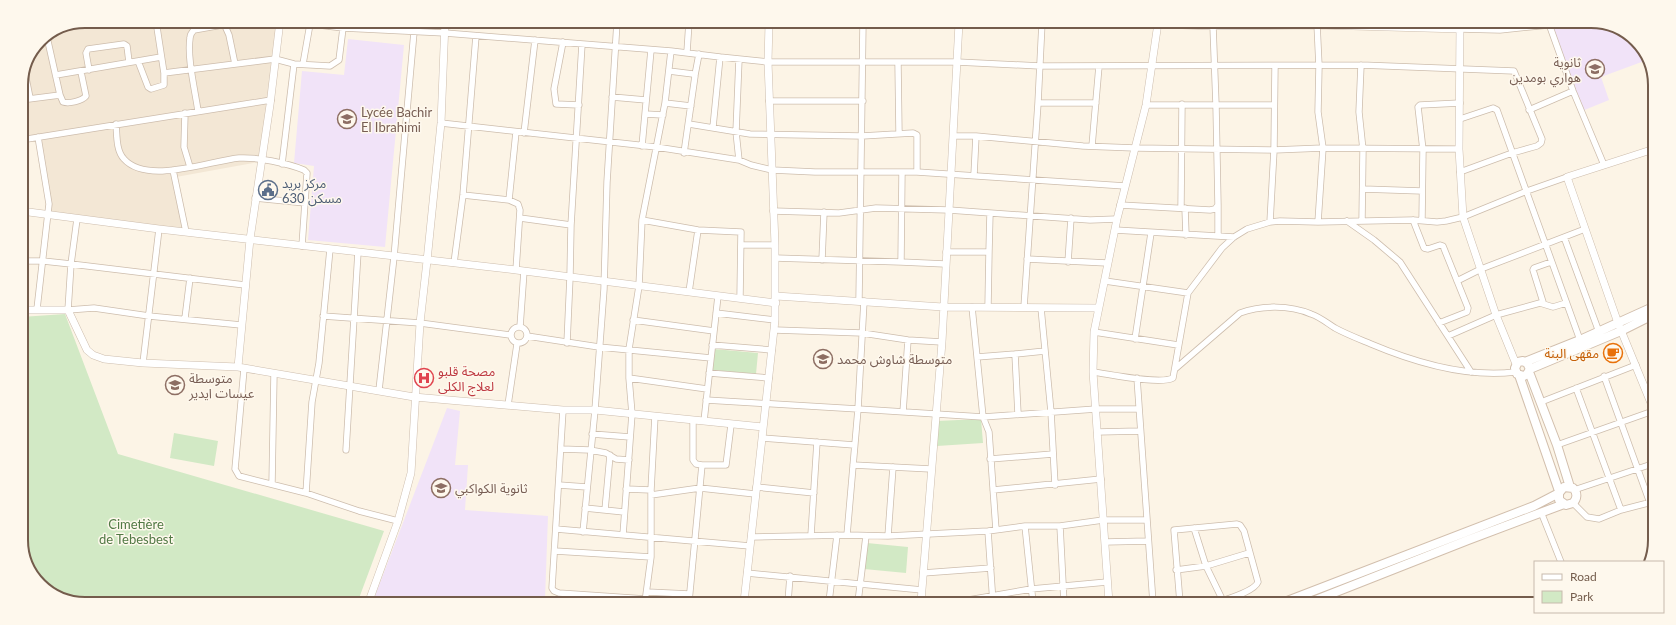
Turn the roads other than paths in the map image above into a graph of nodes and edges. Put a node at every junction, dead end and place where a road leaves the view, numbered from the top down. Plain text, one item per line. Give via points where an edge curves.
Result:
1 (157, 28) edge
2 (205, 28) edge
3 (227, 28) edge
4 (279, 28) edge
5 (309, 28) edge
6 (343, 28) joint
7 (445, 28) edge
8 (617, 28) edge
9 (689, 28) edge
10 (769, 28) edge
11 (863, 28) edge
12 (959, 28) edge
13 (1042, 28) edge
14 (1157, 28) edge
15 (1216, 28) edge
16 (1317, 28) edge
17 (1460, 28) edge
18 (1473, 28) edge
19 (1520, 28) edge
20 (1550, 28) edge
21 (414, 32) junction
22 (445, 33) junction
23 (476, 36) junction
24 (535, 40) junction
25 (48, 42) edge
26 (562, 42) junction
27 (582, 44) junction
28 (616, 46) junction
29 (651, 50) junction
30 (671, 50) junction
31 (687, 52) junction
32 (699, 54) junction
33 (161, 57) junction
34 (720, 57) junction
35 (275, 59) junction
36 (739, 59) junction
37 (138, 61) junction
38 (128, 62) junction
39 (768, 62) junction
40 (957, 62) junction
41 (862, 63) junction
42 (898, 63) junction
43 (235, 64) junction
44 (294, 64) junction
45 (302, 64) junction
46 (1152, 64) junction
47 (1214, 65) junction
48 (1361, 65) junction
49 (1040, 66) junction
50 (1099, 66) junction
51 (1275, 66) junction
52 (1319, 66) junction
53 (1460, 69) junction
54 (89, 70) junction
55 (191, 70) junction
56 (668, 71) junction
57 (81, 72) junction
58 (164, 73) junction
59 (56, 75) junction
60 (694, 75) junction
61 (28, 88) edge
62 (1573, 91) junction
63 (60, 95) junction
64 (612, 97) junction
65 (30, 98) joint
66 (270, 100) junction
67 (646, 100) junction
68 (769, 101) junction
69 (863, 101) junction
70 (665, 103) junction
71 (1038, 103) junction
72 (1096, 103) junction
73 (1460, 103) junction
74 (1146, 104) junction
75 (1182, 104) junction
76 (579, 105) junction
77 (1216, 105) junction
78 (1274, 105) junction
79 (692, 106) junction
80 (1529, 110) junction
81 (198, 111) junction
82 (185, 113) junction
83 (645, 114) junction
84 (663, 115) junction
85 (1460, 119) junction
86 (441, 123) junction
87 (116, 124) junction
88 (689, 124) junction
89 (469, 127) junction
90 (713, 127) junction
91 (516, 132) junction
92 (736, 132) junction
93 (524, 133) junction
94 (899, 133) junction
95 (770, 134) junction
96 (862, 136) junction
97 (953, 136) junction
98 (976, 136) junction
99 (38, 138) junction
100 (28, 139) edge
101 (577, 139) junction
102 (1035, 141) junction
103 (610, 143) junction
104 (642, 146) junction
105 (1092, 146) junction
106 (656, 147) junction
107 (1135, 148) junction
108 (1323, 148) junction
109 (1181, 149) junction
110 (1459, 149) junction
111 (1216, 150) junction
112 (1274, 150) junction
113 (1363, 150) junction
114 (1423, 150) junction
115 (1648, 151) edge
116 (684, 153) junction
117 (1512, 153) junction
118 (261, 160) junction
119 (739, 160) junction
120 (282, 164) junction
121 (1604, 165) junction
122 (190, 167) junction
123 (173, 170) junction
124 (772, 170) junction
125 (860, 171) junction
126 (902, 172) junction
127 (917, 172) junction
128 (1460, 172) junction
129 (950, 174) junction
130 (974, 175) junction
131 (1567, 177) junction
132 (1032, 179) junction
133 (1125, 186) junction
134 (1363, 189) junction
135 (1422, 191) junction
136 (1527, 191) junction
137 (463, 195) junction
138 (255, 198) junction
139 (509, 200) junction
140 (305, 203) junction
141 (1120, 205) junction
142 (1218, 205) junction
143 (1183, 207) junction
144 (860, 209) junction
145 (901, 209) junction
146 (949, 210) junction
147 (28, 211) edge
148 (773, 211) junction
149 (824, 212) junction
150 (990, 213) junction
151 (47, 215) junction
152 (1030, 215) junction
153 (1463, 217) junction
154 (520, 218) junction
155 (1071, 218) junction
156 (77, 219) junction
157 (1117, 219) junction
158 (642, 220) junction
159 (1362, 220) junction
160 (1413, 220) junction
161 (1422, 220) junction
162 (1347, 221) junction
163 (1270, 222) junction
164 (1318, 222) junction
165 (571, 225) junction
166 (1585, 229) junction
167 (159, 230) junction
168 (698, 230) junction
169 (1114, 230) junction
170 (186, 232) junction
171 (1151, 233) junction
172 (1186, 234) junction
173 (1218, 236) junction
174 (1234, 237) junction
175 (1564, 237) junction
176 (250, 239) junction
177 (1544, 244) junction
178 (741, 245) junction
179 (775, 245) junction
180 (302, 246) junction
181 (330, 249) junction
182 (358, 252) junction
183 (946, 252) junction
184 (989, 252) junction
185 (394, 257) junction
186 (775, 258) junction
187 (1028, 259) junction
188 (822, 260) junction
189 (28, 261) edge
190 (43, 261) junction
191 (428, 261) junction
192 (860, 261) junction
193 (901, 262) junction
194 (1068, 262) junction
195 (1551, 262) junction
196 (454, 263) junction
197 (1107, 263) junction
198 (71, 264) junction
199 (945, 264) junction
200 (1481, 269) junction
201 (516, 270) junction
202 (524, 271) junction
203 (154, 274) junction
204 (570, 277) junction
205 (190, 278) junction
206 (604, 281) junction
207 (1105, 281) junction
208 (1457, 281) junction
209 (245, 285) junction
210 (639, 286) junction
211 (1144, 287) junction
212 (689, 292) junction
213 (1188, 293) junction
214 (718, 296) junction
215 (740, 298) junction
216 (776, 300) junction
217 (862, 300) junction
218 (1543, 302) junction
219 (1566, 303) junction
220 (944, 306) junction
221 (972, 307) junction
222 (988, 307) junction
223 (1024, 308) junction
224 (1041, 308) junction
225 (1098, 308) junction
226 (37, 309) junction
227 (28, 310) edge
228 (68, 310) junction
229 (1648, 310) edge
230 (716, 313) junction
231 (149, 316) junction
232 (323, 316) junction
233 (1496, 316) junction
234 (1648, 317) edge
235 (185, 318) junction
236 (353, 318) junction
237 (388, 320) junction
238 (633, 320) junction
239 (775, 320) junction
240 (420, 323) junction
241 (1440, 323) junction
242 (241, 324) junction
243 (520, 327) junction
244 (1619, 327) junction
245 (775, 330) junction
246 (714, 331) junction
247 (1094, 332) junction
248 (1599, 332) junction
249 (862, 333) junction
250 (510, 335) junction
251 (527, 336) junction
252 (1448, 336) junction
253 (1135, 339) junction
254 (908, 340) junction
255 (1580, 340) junction
256 (942, 342) junction
257 (567, 343) junction
258 (517, 344) junction
259 (712, 345) junction
260 (1178, 345) junction
261 (599, 347) junction
262 (628, 349) junction
263 (772, 350) junction
264 (1045, 351) junction
265 (1015, 354) junction
266 (977, 357) junction
267 (710, 358) junction
268 (143, 363) junction
269 (1636, 365) junction
270 (1528, 367) junction
271 (241, 368) junction
272 (1175, 369) junction
273 (1517, 370) junction
274 (1093, 372) junction
275 (1471, 372) junction
276 (709, 373) junction
277 (274, 374) junction
278 (1604, 376) junction
279 (629, 378) junction
280 (769, 378) junction
281 (1137, 378) junction
282 (316, 380) junction
283 (350, 386) junction
284 (1648, 387) edge
285 (1576, 388) junction
286 (1645, 388) junction
287 (707, 389) junction
288 (379, 390) junction
289 (1648, 396) edge
290 (414, 397) junction
291 (706, 400) junction
292 (1541, 402) junction
293 (766, 404) junction
294 (508, 405) junction
295 (858, 409) junction
296 (1096, 409) junction
297 (1139, 409) junction
298 (563, 410) junction
299 (595, 410) junction
300 (1648, 411) edge
301 (903, 412) junction
302 (1051, 412) junction
303 (632, 414) junction
304 (1018, 414) junction
305 (935, 415) junction
306 (655, 416) junction
307 (983, 417) junction
308 (693, 420) junction
309 (704, 421) junction
310 (1621, 421) junction
311 (731, 425) junction
312 (763, 427) junction
313 (1140, 431) junction
314 (1592, 431) junction
315 (1097, 432) junction
316 (592, 434) junction
317 (630, 437) junction
318 (762, 438) junction
319 (817, 442) junction
320 (854, 445) junction
321 (1557, 445) junction
322 (561, 449) junction
323 (346, 450) dead end
324 (590, 450) junction
325 (1053, 454) junction
326 (610, 455) junction
327 (990, 459) junction
328 (629, 460) junction
329 (702, 465) junction
330 (853, 465) junction
331 (1648, 465) edge
332 (893, 467) junction
333 (931, 469) junction
334 (1638, 469) junction
335 (1610, 478) junction
336 (1101, 479) junction
337 (272, 484) junction
338 (1055, 484) junction
339 (559, 485) junction
340 (587, 487) junction
341 (700, 488) junction
342 (626, 489) junction
343 (1572, 489) junction
344 (993, 490) junction
345 (756, 491) junction
346 (651, 492) junction
347 (814, 492) junction
348 (1559, 492) junction
349 (306, 493) junction
350 (1648, 494) edge
351 (1572, 503) junction
352 (1648, 503) edge
353 (1564, 504) junction
354 (585, 508) junction
355 (605, 510) junction
356 (1621, 510) junction
357 (624, 512) junction
358 (1541, 512) junction
359 (1104, 520) junction
360 (1147, 520) junction
361 (398, 521) junction
362 (1025, 526) junction
363 (1060, 526) junction
364 (1194, 528) junction
365 (556, 529) junction
366 (996, 530) junction
367 (988, 531) junction
368 (583, 532) junction
369 (927, 534) junction
370 (623, 535) junction
371 (837, 535) junction
372 (847, 535) junction
373 (811, 536) junction
374 (866, 536) junction
375 (888, 536) junction
376 (652, 537) junction
377 (751, 537) junction
378 (695, 541) junction
379 (1148, 541) junction
380 (1105, 542) junction
381 (750, 546) junction
382 (554, 551) junction
383 (1249, 553) junction
384 (651, 557) junction
385 (1560, 561) edge
386 (1206, 566) junction
387 (991, 568) junction
388 (1176, 570) junction
389 (747, 573) junction
390 (923, 573) junction
391 (790, 576) junction
392 (831, 580) junction
393 (1108, 582) junction
394 (860, 584) junction
395 (1064, 586) junction
396 (1032, 589) junction
397 (922, 590) junction
398 (647, 592) junction
399 (689, 594) joint
400 (992, 595) junction
401 (1304, 595) joint
402 (370, 597) edge
403 (602, 597) edge
404 (646, 597) edge
405 (745, 597) edge
406 (788, 597) edge
407 (829, 597) edge
408 (859, 597) edge
409 (921, 597) edge
410 (980, 597) edge
411 (1032, 597) edge
412 (1064, 597) edge
413 (1109, 597) edge
414 (1153, 597) edge
415 (1179, 597) edge
416 (1219, 597) edge
417 (1234, 597) edge
418 (1298, 597) edge
419 (1323, 597) edge

1 - 33 street
2 - 55 street via 192,32
3 - 43 street
4 - 35 street
5 - 45 street
6 - 21 street
6 - 45 street via 337,63 330,66
7 - 22 street
8 - 28 street
9 - 31 street
10 - 39 street
11 - 41 street
12 - 40 street
13 - 49 street
14 - 46 street
15 - 47 street
16 - 52 street
17 - 53 street
18 - 19 street
20 - 62 street
21 - 22 street
21 - 185 street
22 - 23 street
22 - 86 street
23 - 24 street
23 - 89 street
24 - 26 street
24 - 93 street
25 - 59 street
26 - 27 street
26 - 76 street via 554,89 556,104
27 - 28 street
27 - 76 street
28 - 29 street
28 - 64 street
29 - 30 street
29 - 67 street
30 - 31 street
30 - 56 street
31 - 32 street
32 - 34 street
32 - 60 street
33 - 37 street
33 - 58 street
34 - 36 street
34 - 90 street
35 - 43 street
35 - 44 street
35 - 66 street
36 - 39 street
36 - 92 street
37 - 38 street
37 - 58 street via 149,88 164,85
38 - 54 street
38 - 54 street via 127,46 124,44 88,49 86,54
39 - 41 street
39 - 68 street
40 - 42 street
40 - 49 street
40 - 97 street
41 - 42 street
41 - 69 street
42 - 94 street
43 - 55 street
44 - 45 street
44 - 120 street
46 - 47 street
46 - 50 street
46 - 74 street
47 - 51 street
47 - 77 street
48 - 52 street
48 - 53 street
48 - 113 street via 1359,112
49 - 50 street
49 - 71 street
50 - 72 street
51 - 52 street
51 - 78 street
52 - 108 street via 1318,112
53 - 73 street
53 - 80 street via 1514,71
54 - 57 street
55 - 58 street
55 - 81 street
56 - 60 street
56 - 70 street
57 - 59 street
57 - 63 street via 85,98 65,103
59 - 63 street
60 - 79 street
61 - 65 street
62 - 80 street
62 - 121 street
63 - 65 street
64 - 67 street
64 - 103 street
66 - 81 street
66 - 118 street
67 - 83 street
68 - 69 street
68 - 95 street
69 - 96 street
70 - 79 street
70 - 84 street
71 - 72 street
71 - 102 street
72 - 105 street
73 - 85 street
73 - 114 street via 1419,106
74 - 75 street
74 - 107 street
75 - 77 street
75 - 109 street
76 - 101 street
77 - 78 street
77 - 111 street
78 - 112 street
79 - 88 street
80 - 117 street via 1542,139 1541,143
81 - 82 street
82 - 87 street
82 - 122 street via 184,147
83 - 84 street
83 - 104 street
84 - 106 street
85 - 110 street
85 - 117 street via 1495,108
86 - 89 street
86 - 191 street
87 - 99 street
87 - 123 street via 120,152 124,159 139,168 153,172
88 - 90 street
88 - 116 street
89 - 91 street
89 - 137 street
90 - 92 street
91 - 93 street
91 - 139 street
92 - 95 street
92 - 119 street
93 - 101 street
94 - 96 street
94 - 127 street via 916,133
95 - 96 street
95 - 124 street
96 - 125 street
97 - 98 street
97 - 129 street
98 - 102 street
98 - 130 street
99 - 100 street
99 - 151 street via 49,201
101 - 103 street
101 - 165 street
102 - 105 street
102 - 132 street
103 - 104 street
103 - 206 street via 606,182
104 - 106 street
105 - 107 street
106 - 116 street
106 - 158 street
107 - 109 street
107 - 133 street
108 - 112 street
108 - 113 street
108 - 164 street
109 - 111 street
109 - 143 street
110 - 114 street
110 - 128 street
111 - 112 street
111 - 142 street
112 - 163 street
113 - 114 street
113 - 134 street
114 - 135 street
115 - 121 street
116 - 119 street
117 - 128 street
117 - 136 street
118 - 120 street
118 - 122 street via 240,158
118 - 138 street
119 - 124 street via 751,166
120 - 140 street via 306,171
121 - 131 street
122 - 123 street
123 - 170 street
124 - 125 street
124 - 148 street
125 - 126 street
125 - 144 street
126 - 127 street
126 - 145 street
127 - 129 street
128 - 153 street
129 - 130 street
129 - 146 street
130 - 132 street
131 - 136 street
131 - 166 street
132 - 133 street
132 - 152 street
133 - 141 street
134 - 135 street
134 - 159 street
135 - 161 street
136 - 153 street
136 - 177 street
137 - 139 street
137 - 196 street
138 - 140 street
138 - 176 street
139 - 154 street via 518,204
140 - 180 street
141 - 143 street
141 - 157 street
142 - 143 street via 1210,210
142 - 173 street
143 - 172 street
144 - 145 street
144 - 149 street via 839,214
144 - 192 street
145 - 146 street
145 - 193 street
146 - 150 street
146 - 183 street
147 - 151 street
148 - 149 street
148 - 179 street
149 - 188 street
150 - 152 street
150 - 184 street
151 - 156 street
151 - 190 street
152 - 155 street
152 - 187 street
153 - 161 street via 1437,222
153 - 200 street
154 - 165 street
154 - 201 street
155 - 157 street
155 - 194 street
156 - 167 street
156 - 198 street
157 - 169 street
158 - 168 street
158 - 210 street
159 - 160 street
159 - 162 street
160 - 161 street
160 - 208 street via 1424,248 1443,246
162 - 164 street
162 - 241 street via 1396,257
163 - 164 street
163 - 174 street via 1247,229
165 - 204 street
166 - 175 street
166 - 244 street
167 - 170 street
167 - 203 street
168 - 178 street via 741,232
168 - 212 street
169 - 171 street
169 - 197 street
170 - 176 street
171 - 172 street
171 - 211 street
172 - 173 street
173 - 174 street
174 - 213 street via 1222,248
175 - 177 street
175 - 248 street
176 - 180 street
176 - 209 street
177 - 195 street
177 - 200 street
178 - 179 street
178 - 215 street
179 - 186 street
180 - 181 street
181 - 182 street
181 - 232 street
182 - 185 street
182 - 236 street
183 - 184 street
183 - 199 street
184 - 222 street
185 - 191 street
185 - 237 street
186 - 188 street
186 - 216 street
187 - 194 street
187 - 223 street
188 - 192 street
189 - 190 street
190 - 198 street
190 - 226 street
191 - 196 street
191 - 240 street
192 - 193 street
192 - 217 street
193 - 199 street
194 - 197 street
195 - 218 street via 1533,270
195 - 219 street
196 - 201 street
197 - 207 street
198 - 203 street
198 - 228 street
199 - 220 street
200 - 208 street
200 - 233 street
201 - 202 street
202 - 204 street
202 - 243 street
203 - 205 street
203 - 231 street
204 - 206 street
204 - 257 street
205 - 209 street
205 - 235 street
206 - 210 street
206 - 261 street
207 - 211 street
207 - 225 street
208 - 241 street via 1468,310
209 - 242 street
210 - 212 street
210 - 238 street
211 - 213 street
211 - 253 street
212 - 214 street
213 - 260 street
214 - 215 street
214 - 230 street
215 - 216 street
216 - 217 street
216 - 239 street
217 - 220 street
217 - 249 street
218 - 219 street via 1553,307
218 - 233 street
219 - 255 street
220 - 221 street
220 - 256 street
221 - 222 street
221 - 266 street
222 - 223 street
223 - 224 street
224 - 225 street
224 - 264 street
225 - 247 street
226 - 227 street
226 - 228 street
228 - 231 street via 94,308
228 - 268 street via 84,346 93,355 104,359
229 - 244 main road
230 - 239 street
230 - 246 street
231 - 235 street
231 - 268 street
232 - 236 street
232 - 282 street
233 - 252 street
233 - 273 street
234 - 244 main road
235 - 242 street
236 - 237 street
236 - 283 street
237 - 240 street
237 - 288 street
238 - 246 street
238 - 262 street
239 - 245 street
240 - 250 street
240 - 290 street
241 - 252 street
242 - 271 street
243 - 250 street via 512,330
243 - 251 street via 525,330
244 - 248 main road
244 - 269 street
244 - 270 main road
245 - 249 street
245 - 263 street
246 - 259 street
247 - 253 street
247 - 274 street
248 - 255 main road
249 - 254 street
249 - 295 street
250 - 258 street via 512,341
251 - 257 street
251 - 258 street via 525,341
252 - 275 street
253 - 260 street
254 - 256 street
254 - 301 street
255 - 270 main road
256 - 305 street
257 - 261 street
258 - 294 street
259 - 263 street
259 - 267 street
260 - 272 street
261 - 262 street
261 - 299 street
262 - 267 street
262 - 279 street
263 - 280 street
264 - 265 street
264 - 302 street
265 - 266 street
265 - 304 street
266 - 307 street
267 - 276 street
268 - 271 street
269 - 278 street
269 - 286 street
270 - 273 main road via 1524,376
270 - 273 main road via 1520,361
270 - 292 main road
271 - 277 street
271 - 337 street via 235,472 239,476
272 - 275 street via 1240,313 1270,307 1312,314 1372,345 1412,360
272 - 281 street via 1173,378 1168,380
273 - 275 street
273 - 348 main road
274 - 281 street
274 - 296 street
276 - 280 street
276 - 287 street
277 - 282 street
277 - 337 street
278 - 285 street
278 - 310 street
279 - 287 street
279 - 303 street
280 - 293 street
281 - 297 street
282 - 283 street
282 - 349 street via 312,402
283 - 288 street
283 - 323 street
284 - 286 street
285 - 292 street
285 - 314 street
286 - 289 street
287 - 291 street
288 - 290 street
290 - 294 street
290 - 361 street via 411,473
291 - 293 street
291 - 309 street
292 - 321 main road
293 - 295 street
293 - 312 street
294 - 298 street
295 - 301 street
295 - 320 street
296 - 297 street
296 - 302 street
296 - 315 street
297 - 313 street
298 - 299 street
298 - 322 street
299 - 303 street
299 - 316 street
300 - 310 street
301 - 305 street
302 - 304 street
302 - 325 street
303 - 306 street
303 - 317 street
304 - 307 street
305 - 307 street
305 - 333 street
306 - 308 street
306 - 346 street
307 - 327 street via 988,432
308 - 309 street
308 - 329 street via 693,460 696,464
309 - 311 street
310 - 314 street
310 - 334 street
311 - 312 street
311 - 329 street via 726,466
312 - 318 street
313 - 315 street
313 - 360 street
314 - 321 street
314 - 335 street
315 - 336 street
316 - 317 street
316 - 324 street
317 - 328 street
318 - 319 street
318 - 345 street
319 - 320 street
319 - 347 street
320 - 330 street
321 - 343 main road
322 - 324 street
322 - 339 street
324 - 326 street
324 - 340 street
325 - 327 street
325 - 338 street
326 - 328 street via 616,459
326 - 355 street
327 - 344 street
328 - 342 street
329 - 341 street
330 - 332 street
330 - 372 street
331 - 334 street
332 - 333 street
332 - 375 street
333 - 369 street
334 - 335 street
334 - 350 street
335 - 343 street
335 - 356 street
336 - 338 street
336 - 359 street
337 - 349 street
338 - 344 street
339 - 340 street
339 - 365 street
340 - 354 street
341 - 345 street
341 - 346 street
341 - 378 street
342 - 346 street
342 - 357 street
343 - 348 main road via 1564,487
343 - 351 main road via 1576,497
344 - 366 street
345 - 347 street
345 - 377 street
346 - 376 street
347 - 373 street
348 - 353 main road via 1559,500
348 - 401 main road via 1534,506
349 - 361 street
351 - 353 main road
351 - 356 street via 1587,517 1593,519
352 - 356 street
353 - 358 main road
354 - 355 street
354 - 368 street
355 - 357 street
357 - 370 street
358 - 385 street
358 - 419 main road
359 - 360 street
359 - 363 street
359 - 380 street
360 - 379 street
361 - 402 street
362 - 363 street
362 - 366 street
362 - 396 street
363 - 395 street
364 - 383 street via 1240,525
364 - 386 street
364 - 388 street via 1174,530
365 - 368 street
365 - 382 street
366 - 367 street
367 - 369 street
367 - 387 street
368 - 370 street
369 - 375 street
369 - 390 street
370 - 376 street
371 - 372 street
371 - 373 street
371 - 392 street
372 - 374 street
373 - 377 street
374 - 375 street
374 - 394 street
376 - 378 street
376 - 384 street
377 - 381 street
378 - 381 street
378 - 399 street
379 - 380 street
379 - 414 street
380 - 393 street
381 - 389 street
382 - 384 street
382 - 403 street via 554,591
383 - 386 street
383 - 417 street via 1257,585 1252,590
384 - 398 street
386 - 388 street
386 - 416 street
387 - 390 street
387 - 400 street
388 - 415 street
389 - 391 street
389 - 405 street
390 - 397 street
391 - 392 street
391 - 406 street
392 - 394 street
392 - 407 street
393 - 395 street
393 - 413 street
394 - 397 street
394 - 408 street
395 - 396 street
395 - 412 street
396 - 400 street
396 - 411 street
397 - 409 street
398 - 399 street
398 - 404 street
400 - 410 street
401 - 418 main road

